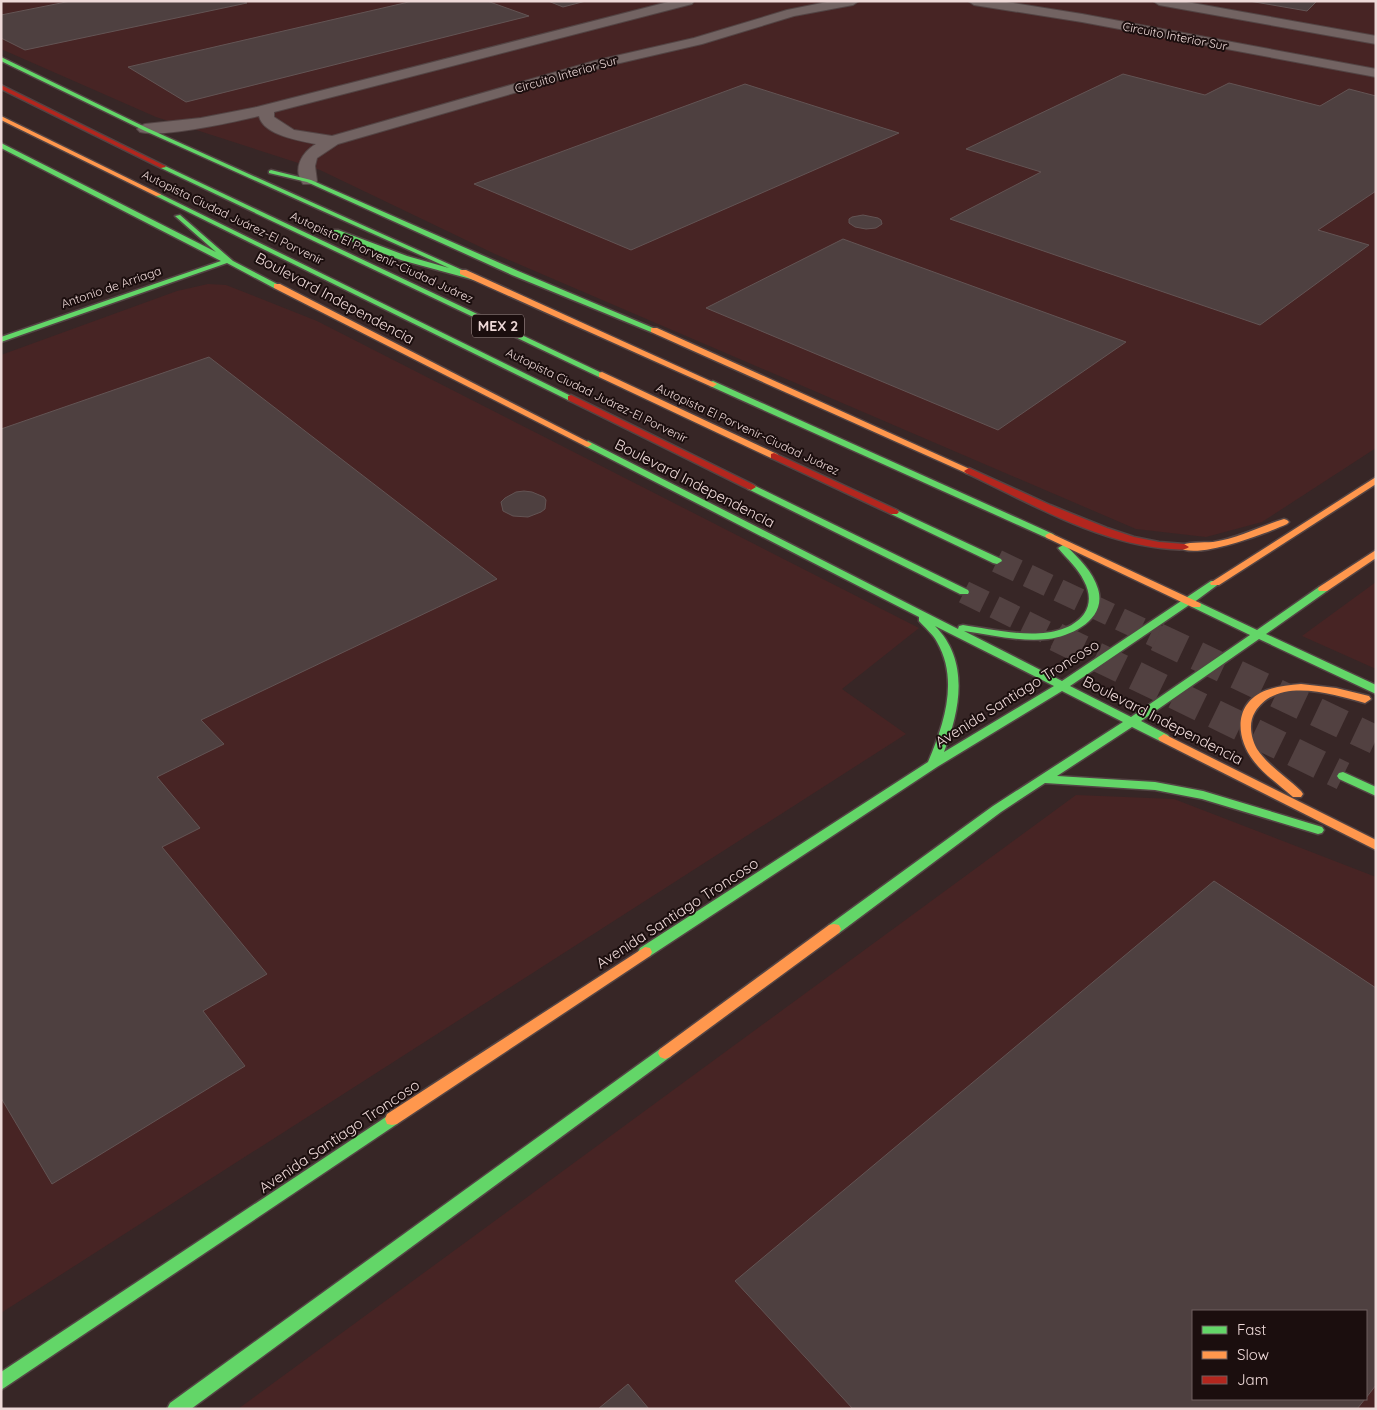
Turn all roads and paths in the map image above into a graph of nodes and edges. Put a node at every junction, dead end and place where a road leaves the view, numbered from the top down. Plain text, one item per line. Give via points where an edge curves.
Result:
1 (688, 1) edge
2 (853, 1) edge
3 (974, 1) edge
4 (1159, 1) edge
5 (1347, 35) junction
6 (547, 36) junction
7 (1376, 40) edge
8 (571, 48) dead end
9 (587, 56) dead end
10 (1, 59) edge
11 (603, 63) junction
12 (1322, 63) junction
13 (1376, 73) edge
14 (1, 87) edge
15 (266, 110) junction
16 (1, 118) edge
17 (145, 129) junction
18 (333, 140) junction
19 (1, 145) edge
20 (222, 163) junction
21 (309, 181) junction
22 (144, 188) junction
23 (246, 208) junction
24 (230, 260) junction
25 (478, 279) junction
26 (657, 331) junction
27 (1, 340) edge
28 (868, 454) junction
29 (1376, 480) edge
30 (1333, 508) junction
31 (1050, 536) junction
32 (1376, 553) edge
33 (997, 561) tunnel mouth
34 (964, 592) tunnel mouth
35 (1186, 601) junction
36 (917, 612) junction
37 (944, 626) junction
38 (1256, 635) junction
39 (1062, 686) junction
40 (1376, 690) edge
41 (1376, 703) edge
42 (1133, 721) junction
43 (933, 764) junction
44 (1343, 776) tunnel mouth
45 (1043, 780) junction
46 (1376, 792) edge
47 (1317, 816) junction
48 (1359, 837) junction
49 (1376, 846) edge
50 (1, 1382) edge
51 (176, 1409) edge

1 - 6 street
2 - 11 street, Circuito Interior Sur via 792,13
3 - 12 street, Circuito Interior Sur
4 - 5 street
5 - 7 street
5 - 12 street
6 - 8 street
6 - 15 street
9 - 11 street
10 - 17 main road, MEX 2
11 - 18 street, Circuito Interior Sur
12 - 13 street, Circuito Interior Sur
14 - 23 main road, Autopista El Porvenir-Ciudad Juárez / MEX 2
15 - 17 street via 213,122
15 - 18 street via 266,118 285,132
16 - 22 main road, Autopista Ciudad Juárez-El Porvenir / MEX 2
17 - 20 main road, MEX 2
18 - 21 street, Circuito Interior Sur via 309,157 305,169
19 - 24 main road, Boulevard Independencia
20 - 21 main road
20 - 25 main road, MEX 2
21 - 26 main road via 515,273
22 - 24 main road
22 - 34 main road, Autopista Ciudad Juárez-El Porvenir / MEX 2
23 - 25 main road via 287,216 404,258
23 - 33 main road, Autopista El Porvenir-Ciudad Juárez / MEX 2
24 - 27 main road, Antonio de Arriaga
24 - 36 main road, Boulevard Independencia
25 - 28 main road, MEX 2
26 - 28 main road
26 - 30 main road via 1076,519 1140,542 1173,548 1220,546
28 - 31 main road, MEX 2
29 - 30 main road, Avenida Santiago Troncoso
30 - 35 main road, Avenida Santiago Troncoso
31 - 35 main road, MEX 2
31 - 37 main road via 1084,570 1095,589 1095,603 1088,617 1072,629 1057,634 1014,634
32 - 38 main road
35 - 38 main road, MEX 2
35 - 39 main road, Avenida Santiago Troncoso
36 - 37 main road, Boulevard Independencia
36 - 43 main road via 943,641 952,660 954,677 951,719
37 - 39 main road, Boulevard Independencia
38 - 40 main road, MEX 2
38 - 42 main road
39 - 42 main road, Boulevard Independencia
39 - 43 main road, Avenida Santiago Troncoso
41 - 47 main road via 1348,693 1293,688 1274,690 1258,700 1247,714 1245,732 1248,743 1265,767 1294,790
42 - 45 main road
42 - 47 main road, Boulevard Independencia
43 - 50 main road, Avenida Santiago Troncoso via 454,1077
44 - 46 main road
45 - 48 main road via 1155,786 1203,795 1306,828
45 - 51 main road via 997,808
47 - 48 main road, Boulevard Independencia
48 - 49 main road, Boulevard Independencia

